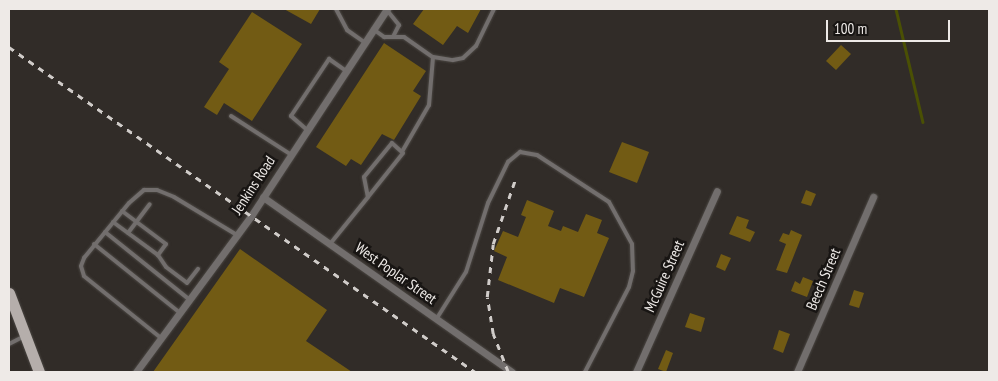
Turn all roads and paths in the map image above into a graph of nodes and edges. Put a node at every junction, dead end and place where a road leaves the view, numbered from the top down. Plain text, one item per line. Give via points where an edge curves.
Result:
1 (336, 9) edge
2 (387, 9) edge
3 (494, 9) edge
4 (373, 29) junction
5 (393, 37) junction
6 (364, 42) junction
7 (433, 57) junction
8 (345, 70) junction
9 (231, 116) dead end
10 (306, 129) junction
11 (403, 150) junction
12 (290, 154) junction
13 (718, 191) dead end
14 (264, 197) junction
15 (368, 197) junction
16 (873, 197) dead end
17 (150, 204) dead end
18 (122, 211) junction
19 (113, 222) junction
20 (136, 222) junction
21 (105, 232) junction
22 (128, 233) junction
23 (237, 235) junction
24 (94, 244) junction
25 (330, 244) junction
26 (158, 255) junction
27 (198, 269) dead end
28 (9, 295) edge
29 (190, 300) junction
30 (180, 314) junction
31 (437, 318) junction
32 (27, 334) junction
33 (161, 338) junction
34 (9, 344) edge
35 (39, 372) edge
36 (136, 372) edge
37 (512, 372) edge
38 (585, 372) edge
39 (636, 372) edge
40 (797, 372) edge

1 - 6 lane via 347,30
2 - 4 street, Jenkins Road
2 - 5 lane via 399,25
3 - 7 lane via 476,46 462,58
4 - 5 lane via 384,37
4 - 6 street, Jenkins Road
5 - 7 lane via 404,37
6 - 8 street, Jenkins Road
7 - 11 lane via 429,105
8 - 10 street, Jenkins Road
8 - 10 lane via 330,59 291,116
9 - 12 lane
10 - 12 street, Jenkins Road
11 - 15 lane
11 - 15 lane via 391,142 384,150 364,177
12 - 14 street, Jenkins Road
13 - 39 street, McGuire Street
14 - 23 street, Jenkins Road
14 - 25 street, West Poplar Street
15 - 25 lane
16 - 40 street, Beech Street
17 - 20 lane
18 - 19 lane
18 - 20 lane
18 - 23 lane via 144,190 157,190 205,214
19 - 21 lane
19 - 22 lane
20 - 22 lane
20 - 26 lane via 166,244
21 - 24 lane
21 - 29 lane
22 - 26 lane
23 - 29 street, Jenkins Road
24 - 30 lane
24 - 33 lane via 81,266 84,276
25 - 31 street, West Poplar Street
26 - 27 lane via 166,268 187,283
28 - 32 main road
29 - 30 street, Jenkins Road
30 - 33 street, Jenkins Road
31 - 37 street, West Poplar Street
31 - 38 lane via 466,272 488,203 508,162 520,152 537,155 609,202 632,244 633,271 629,287
32 - 34 lane
32 - 35 main road
33 - 36 street, Jenkins Road

